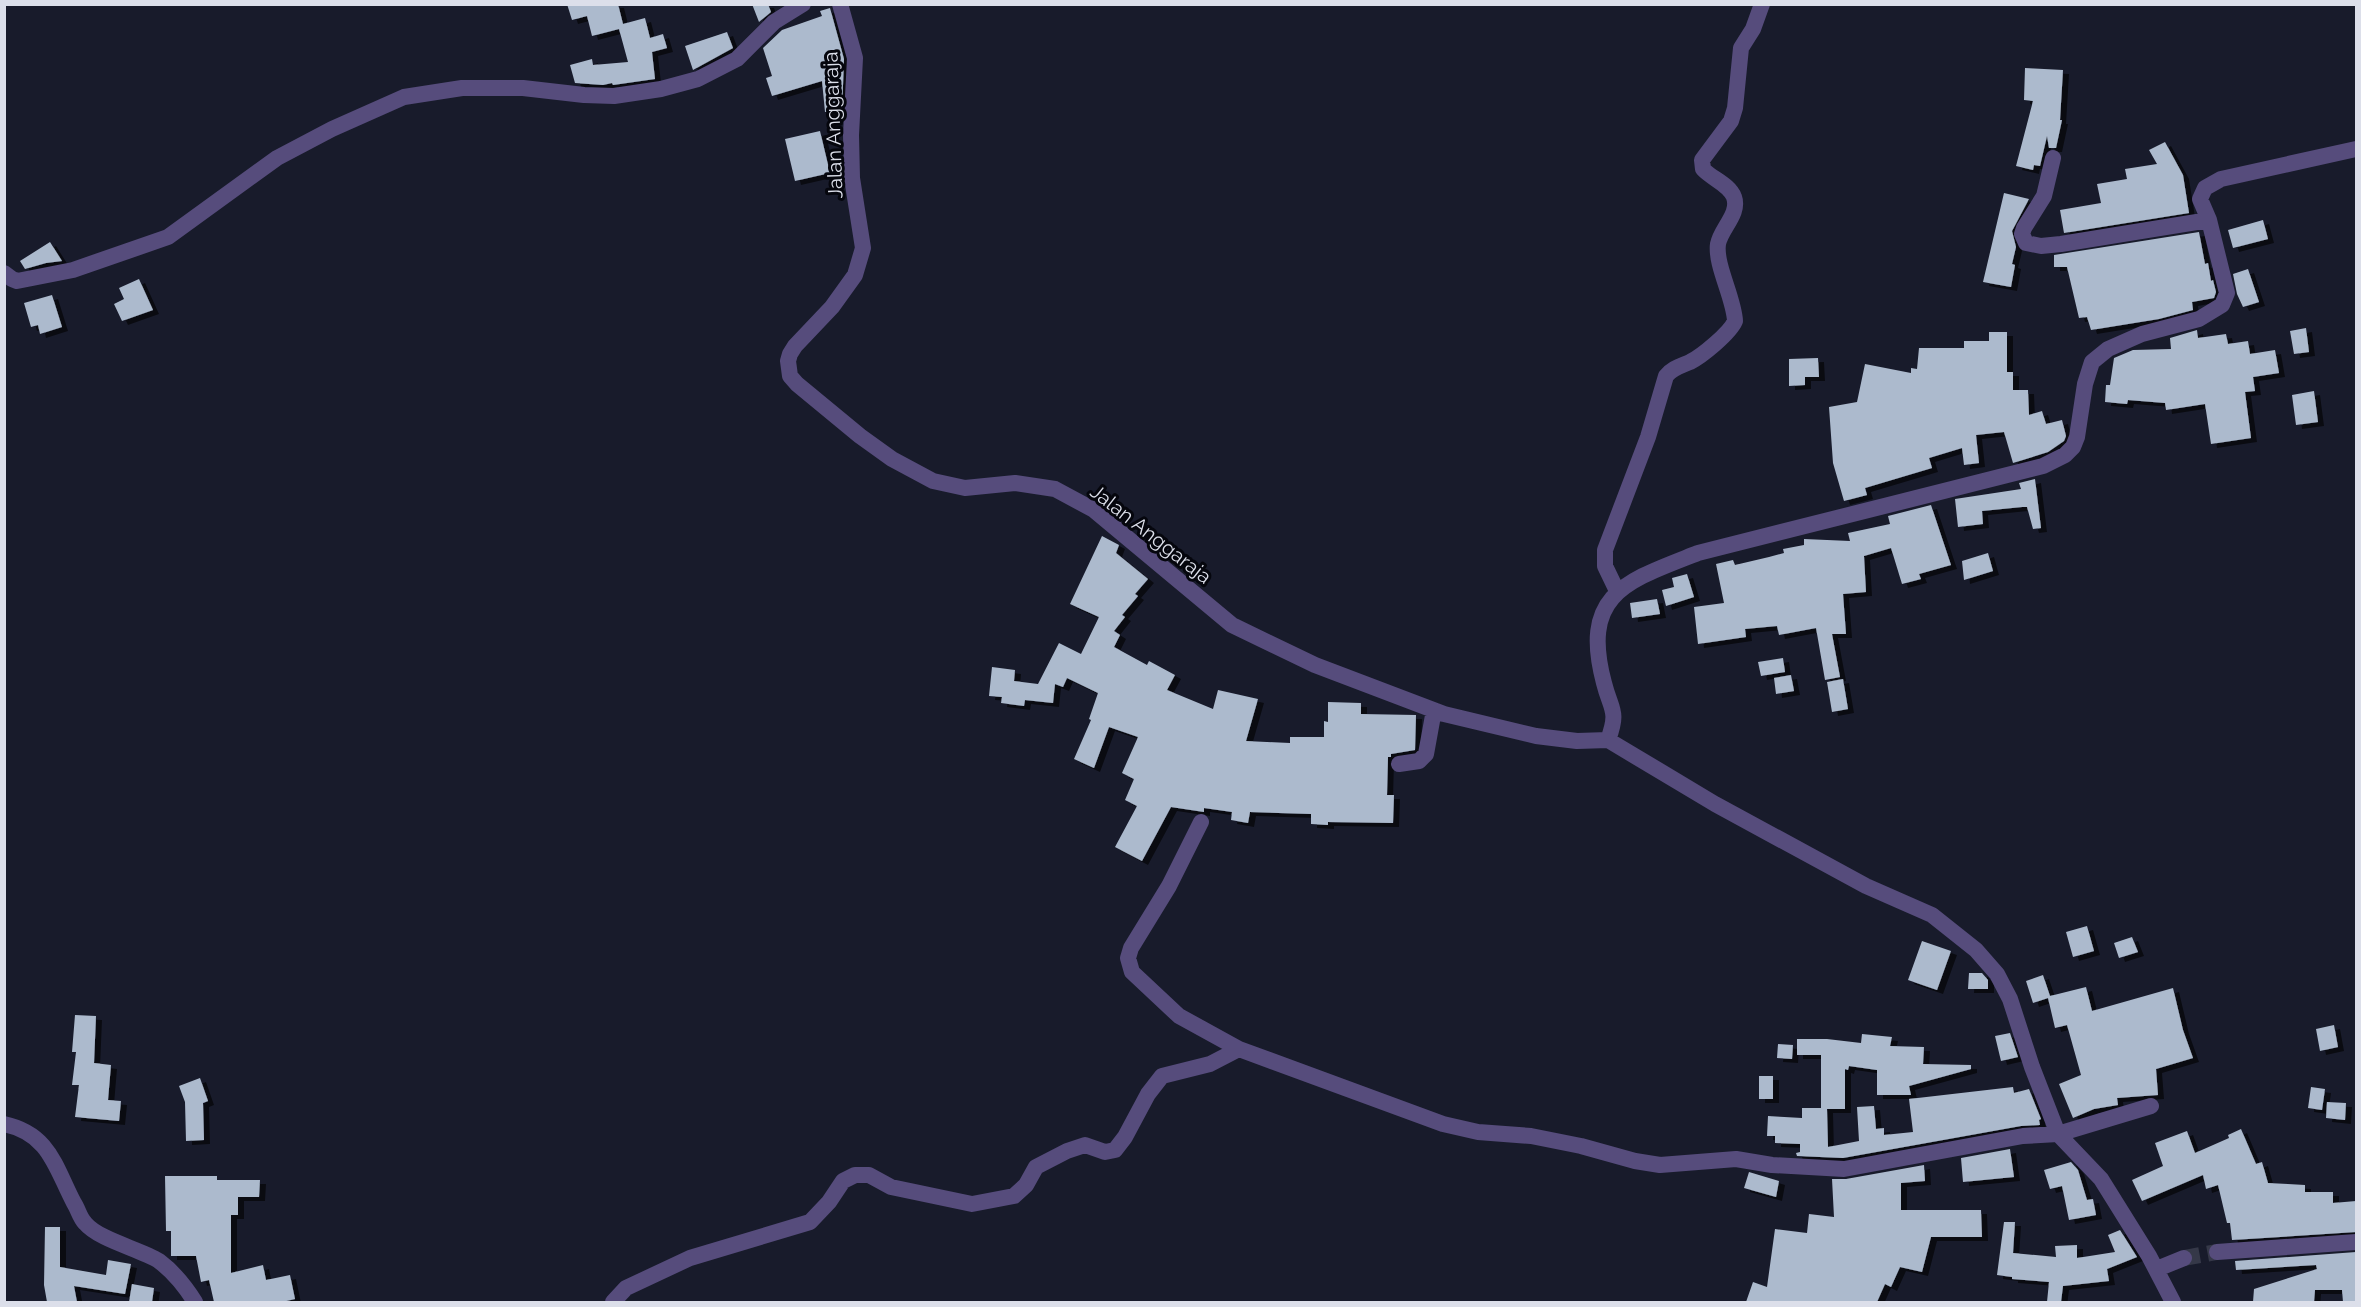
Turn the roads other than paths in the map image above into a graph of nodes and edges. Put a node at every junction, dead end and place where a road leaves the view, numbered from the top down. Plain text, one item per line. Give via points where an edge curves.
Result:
1 (803, 4) edge
2 (840, 4) edge
3 (1762, 4) edge
4 (2356, 149) edge
5 (2053, 158) dead end
6 (2209, 220) junction
7 (4, 273) edge
8 (1617, 591) junction
9 (1434, 710) junction
10 (1608, 740) junction
11 (1399, 764) dead end
12 (1201, 822) dead end
13 (1239, 1049) junction
14 (2151, 1106) dead end
15 (4, 1124) edge
16 (2058, 1134) junction
17 (2356, 1242) edge
18 (2217, 1252) tunnel mouth
19 (2184, 1258) tunnel mouth
20 (2157, 1269) junction
21 (195, 1302) edge
22 (613, 1302) edge
23 (2173, 1302) edge

1 - 7 street via 774,22 737,59 698,79 661,89 614,96 523,88 462,88 404,97 277,158 168,237 73,270 17,280
2 - 9 street, Jalan Anggaraja via 855,58 852,178 863,248 855,275 789,354 790,376 860,436 933,481 964,488 1015,483 1055,489 1094,510 1232,625 1315,665
3 - 8 street via 1741,48 1731,121 1702,160 1703,170 1731,190 1735,202 1718,249 1735,321 1730,330 1694,359 1666,376 1648,437 1605,550 1605,566
4 - 6 street via 2221,178 2205,188 2200,199
5 - 6 street via 2043,196 2022,234 2026,243 2061,244
6 - 8 street via 2227,293 2222,305 2199,319 2142,333 2108,349 2092,362 2077,437 2065,455 2043,466 1698,553 1643,574
8 - 10 street via 1598,625 1597,647 1615,721
9 - 10 street, Jalan Anggaraja via 1536,736
9 - 11 street via 1426,754 1419,761
10 - 16 street via 1715,804 1866,886 1932,915 1956,932 1997,974 2006,991
12 - 13 street via 1169,886 1131,948 1129,967 1179,1016
13 - 16 street via 1443,1124 1478,1132 1531,1136 1660,1165 1736,1159 1844,1169
13 - 22 street via 1210,1064 1162,1076 1115,1150 1105,1152 1085,1145 1067,1151 1036,1167 1014,1196 972,1204 855,1175 843,1180 810,1222 690,1258 626,1288
14 - 16 street
15 - 21 street via 32,1135 45,1146 85,1224 157,1260 179,1278
16 - 20 street via 2101,1179
17 - 18 street
19 - 20 street
20 - 23 street

